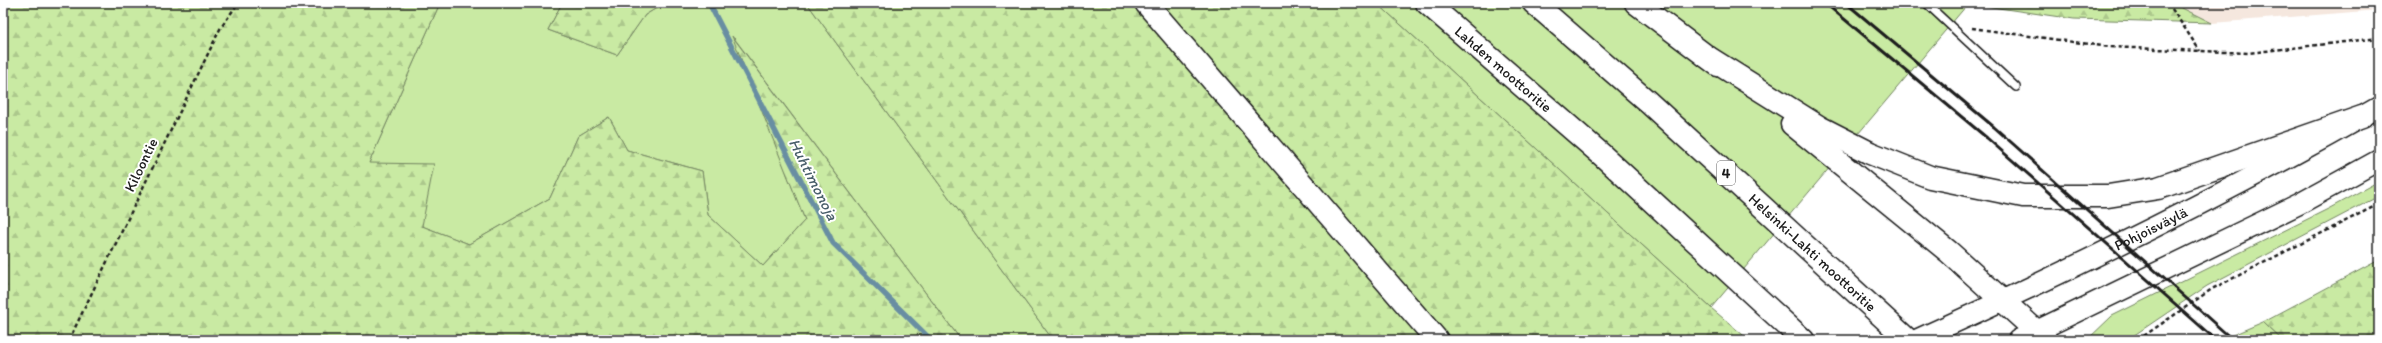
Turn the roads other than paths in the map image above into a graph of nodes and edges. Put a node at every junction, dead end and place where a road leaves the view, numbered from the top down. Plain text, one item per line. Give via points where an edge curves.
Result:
1 (1146, 3) edge
2 (1426, 3) edge
3 (1534, 3) edge
4 (1636, 3) edge
5 (1926, 3) edge
6 (1706, 56) junction
7 (2016, 87) dead end
8 (2371, 112) edge
9 (2379, 160) edge
10 (2003, 301) junction
11 (2034, 337) edge
12 (1437, 340) edge
13 (1803, 340) edge
14 (1908, 340) edge
15 (1916, 340) edge

1 - 12 highway
2 - 13 highway, Lahden moottoritie via 1580,136
3 - 14 highway, Helsinki-Lahti moottoritie / 4
4 - 6 highway
5 - 7 lane
6 - 8 highway via 1821,128 1870,153 1930,177 2023,196 2108,196 2158,188
6 - 10 highway via 1931,237
8 - 10 main road, Pohjoisväylä via 2192,208
9 - 11 main road via 2299,204
10 - 11 highway
10 - 15 main road, Pohjoisväylä

